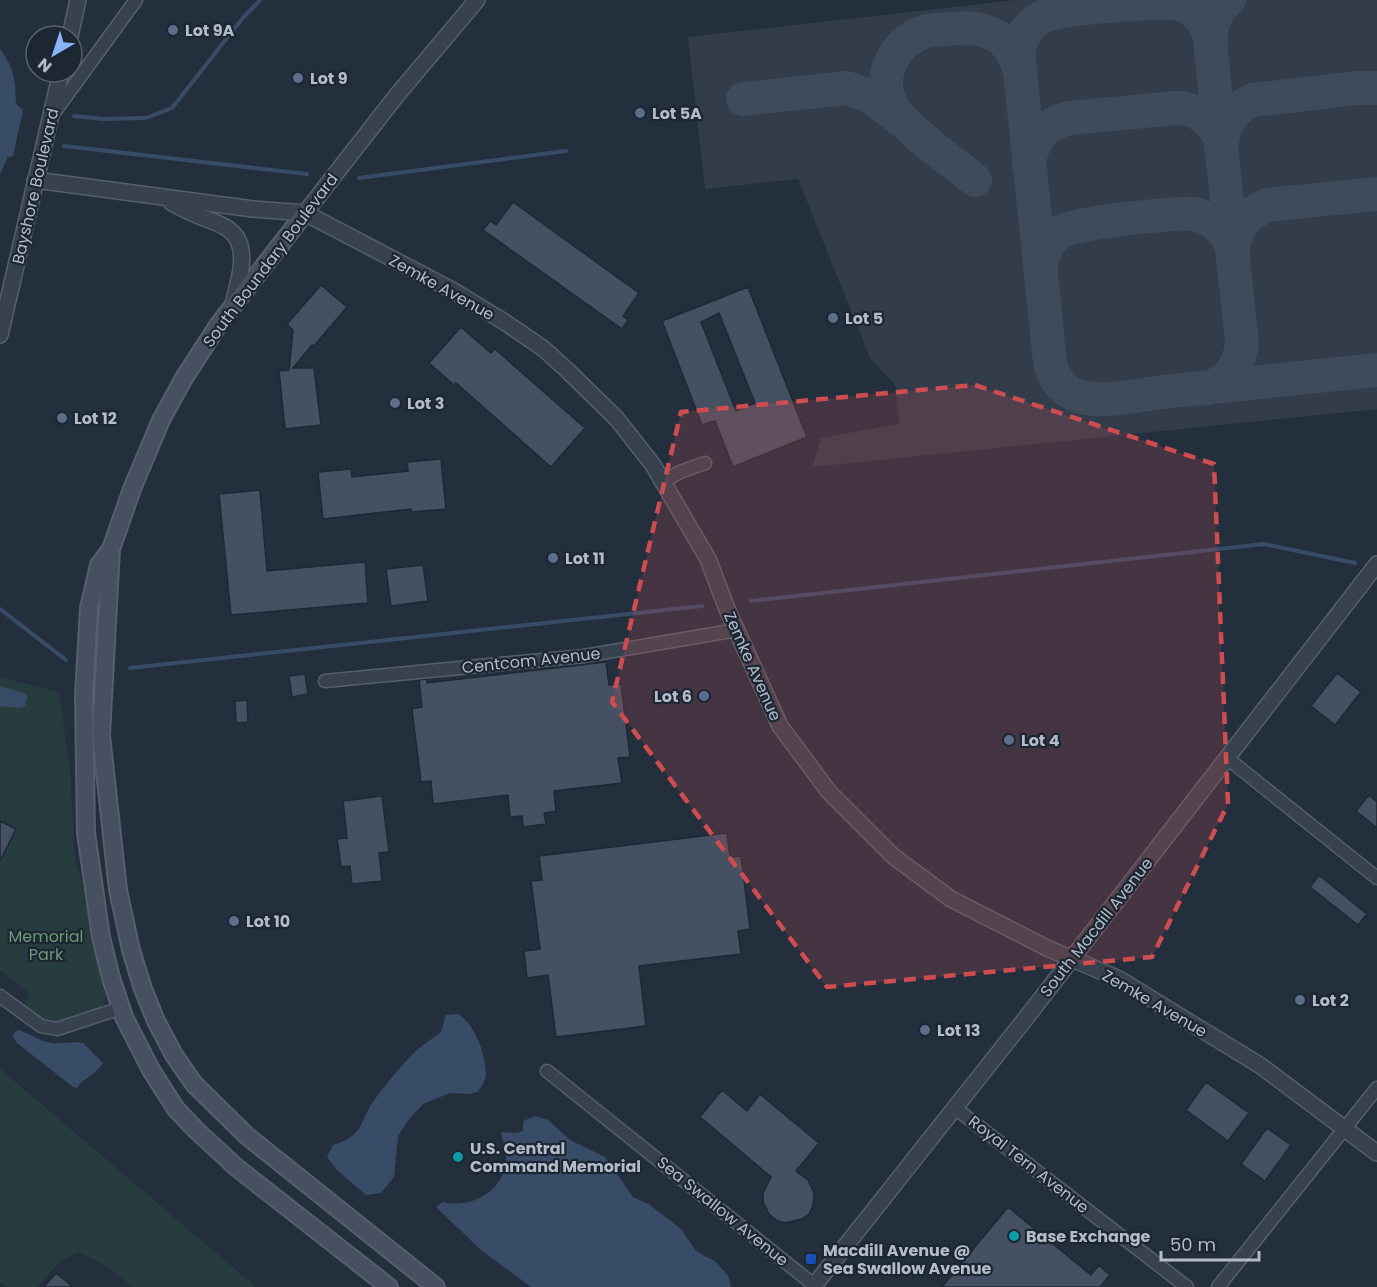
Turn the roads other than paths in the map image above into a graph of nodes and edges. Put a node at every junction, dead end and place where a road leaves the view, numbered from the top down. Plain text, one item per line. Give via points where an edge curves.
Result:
1 (78, 0) edge
2 (136, 0) edge
3 (477, 0) edge
4 (73, 24) edge
5 (59, 84) edge
6 (51, 117) junction
7 (35, 180) junction
8 (158, 197) junction
9 (306, 213) junction
10 (233, 306) junction
11 (0, 335) edge
12 (705, 463) dead end
13 (663, 481) junction
14 (111, 549) junction
15 (1377, 564) edge
16 (737, 630) junction
17 (325, 681) dead end
18 (1227, 758) junction
19 (1377, 878) edge
20 (1071, 959) junction
21 (0, 996) edge
22 (121, 1008) junction
23 (547, 1071) dead end
24 (1377, 1088) edge
25 (956, 1108) junction
26 (1344, 1127) junction
27 (1377, 1153) edge
28 (813, 1286) edge
29 (389, 1287) edge
30 (436, 1287) edge
31 (1187, 1287) edge
32 (1218, 1287) edge

1 - 4 street
2 - 6 street
3 - 9 street, South Boundary Boulevard
5 - 6 street, Bayshore Boulevard
6 - 7 street, Bayshore Boulevard
7 - 8 street, Zemke Avenue
7 - 11 street, Bayshore Boulevard
8 - 9 street, Zemke Avenue
8 - 10 street, Zemke Avenue via 232,232 242,250
9 - 10 main road, South Boundary Boulevard
9 - 13 street, Zemke Avenue via 452,290 544,349 617,419
10 - 14 main road, South Boundary Boulevard via 161,420
12 - 13 street
13 - 16 street, Zemke Avenue via 708,560
14 - 22 main road, South Boundary Boulevard via 99,565 89,608 84,695 86,833 100,937
14 - 30 main road, South Boundary Boulevard via 101,735 118,890 131,950 156,1021 194,1084 222,1114
15 - 18 street, South Macdill Avenue
16 - 17 street, Centcom Avenue via 584,656
16 - 20 street, Zemke Avenue via 780,726 829,792 893,856 951,899
18 - 19 street
18 - 20 street, South Macdill Avenue
20 - 25 street, South Macdill Avenue
20 - 26 street, Zemke Avenue via 1119,979 1261,1066
21 - 22 street via 41,1026 57,1029
22 - 29 main road, South Boundary Boulevard via 136,1043 176,1109 197,1131 236,1167
23 - 28 street, Sea Swallow Avenue
24 - 26 street
25 - 28 street, South Macdill Avenue
25 - 31 street, Royal Tern Avenue
26 - 27 street, Zemke Avenue
26 - 32 street

